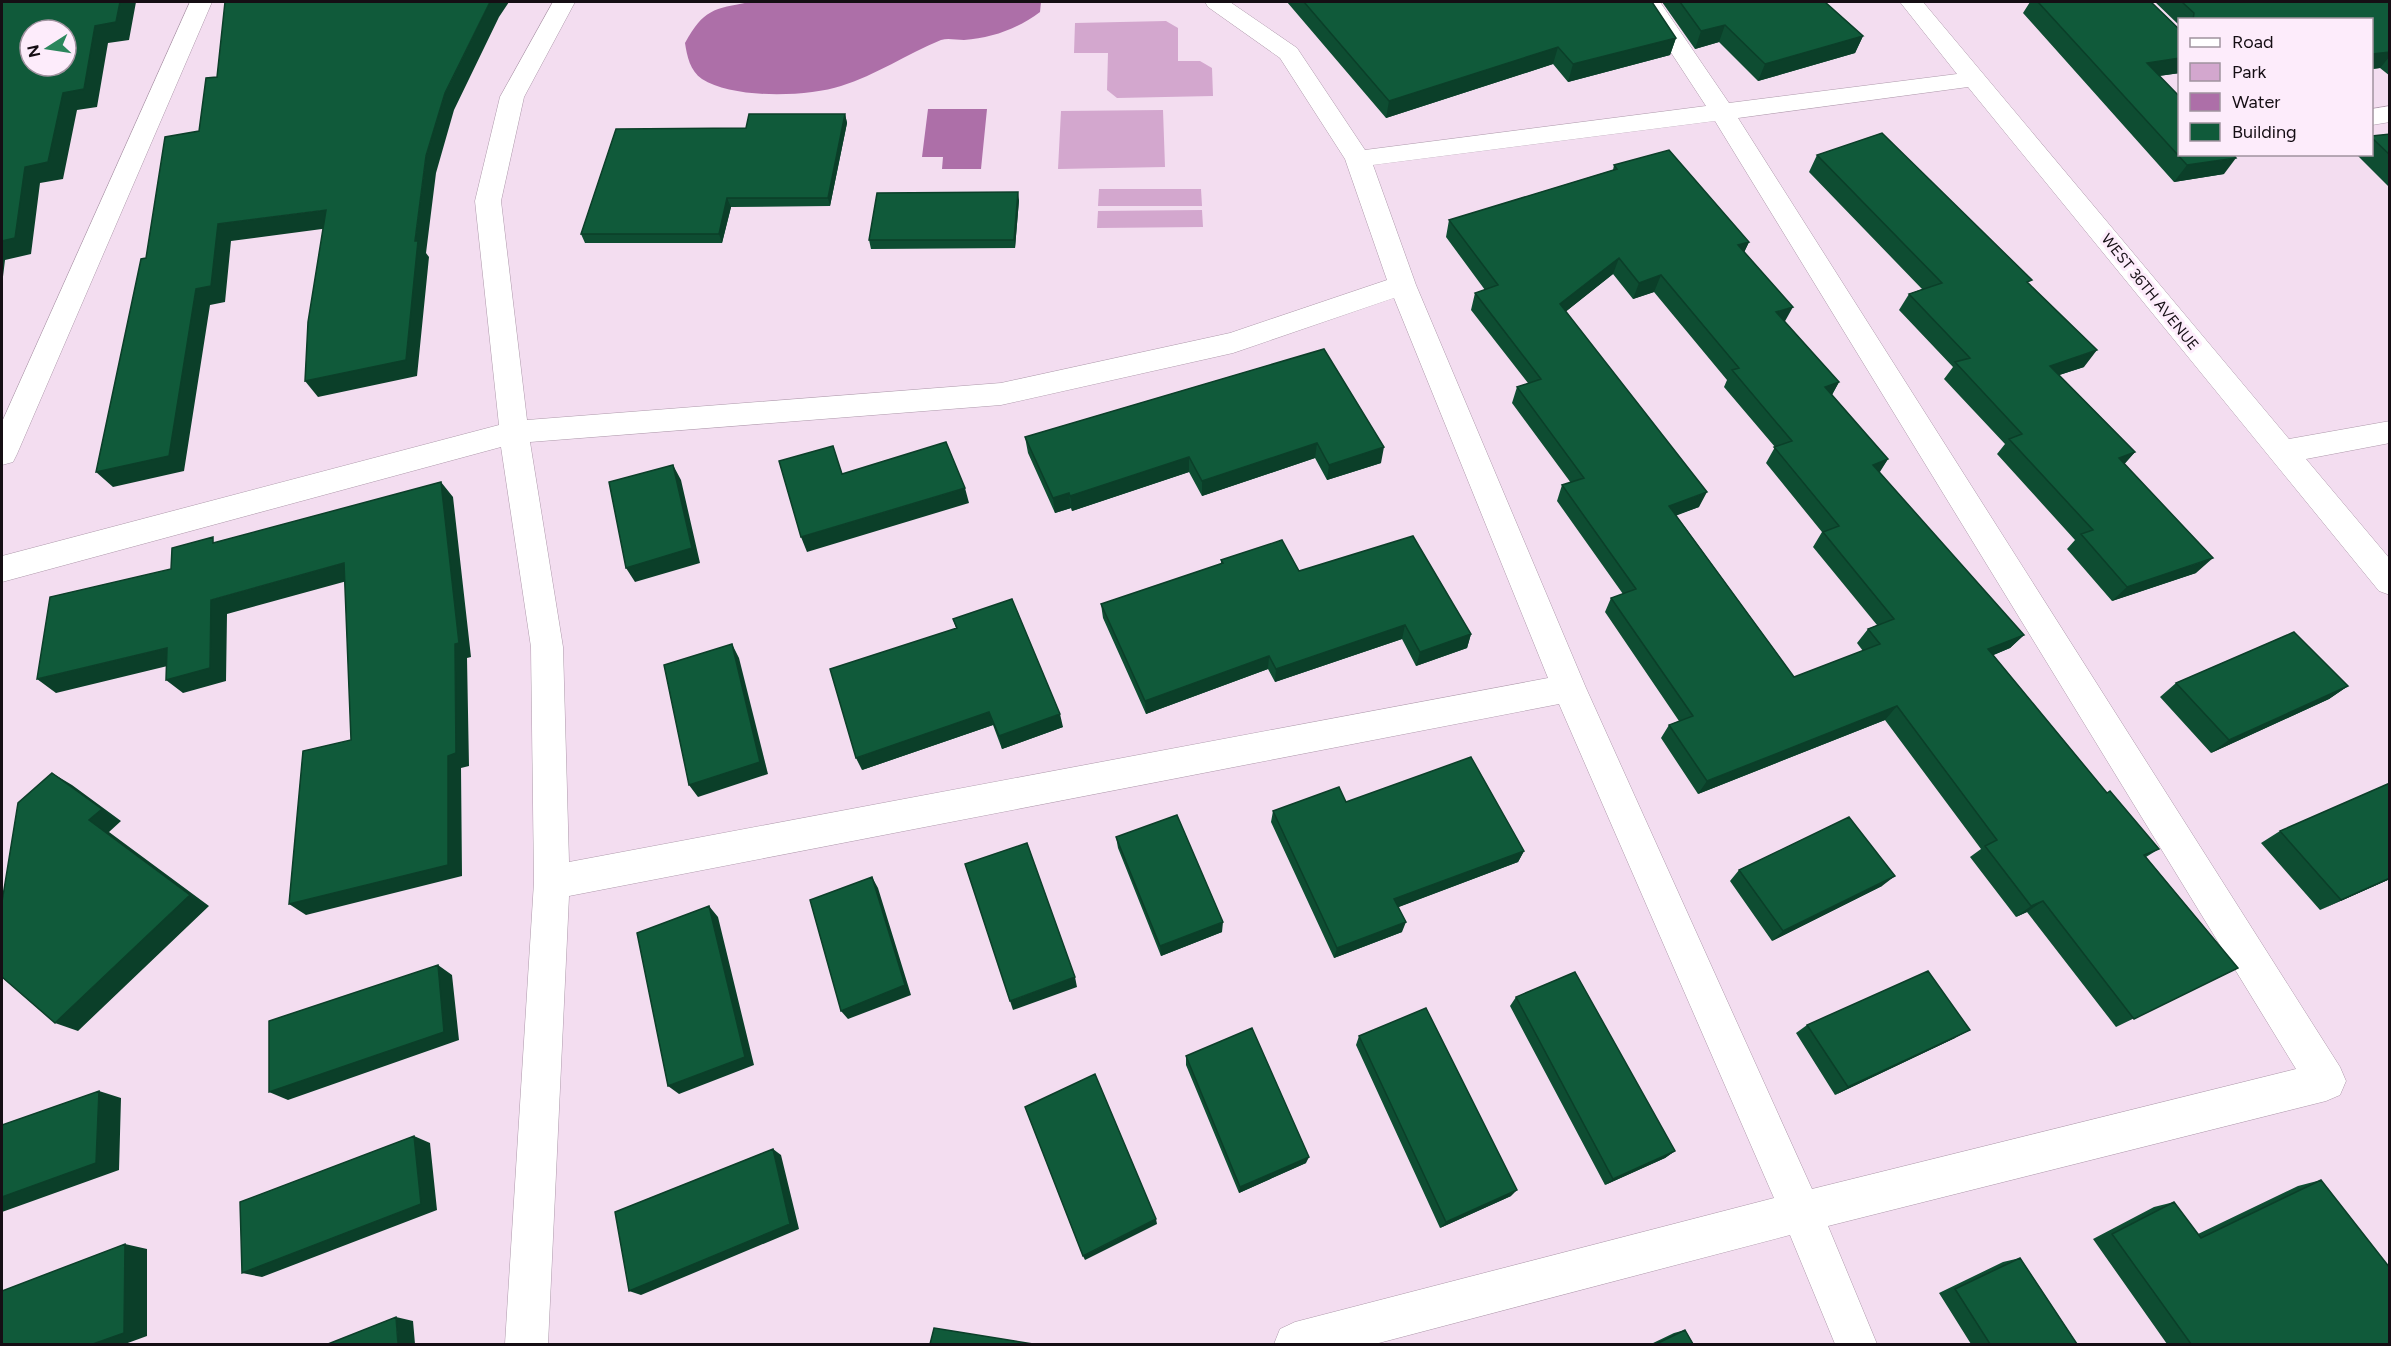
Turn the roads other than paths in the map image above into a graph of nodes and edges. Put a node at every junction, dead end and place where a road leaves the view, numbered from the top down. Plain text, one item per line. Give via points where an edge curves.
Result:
1 (201, 2) edge
2 (564, 2) edge
3 (1216, 2) edge
4 (1649, 2) edge
5 (1911, 2) edge
6 (1975, 79) junction
7 (1723, 113) junction
8 (2390, 114) edge
9 (2373, 117) edge
10 (1358, 159) junction
11 (1401, 285) junction
12 (514, 432) junction
13 (2390, 432) edge
14 (2282, 452) junction
15 (2, 454) edge
16 (2, 569) edge
17 (2390, 582) edge
18 (1569, 688) junction
19 (552, 882) junction
20 (1801, 1212) junction
21 (526, 1344) edge
22 (1295, 1344) edge
23 (1856, 1344) edge

1 - 15 street
2 - 12 street via 512,97 488,201
3 - 10 street via 1289,53
4 - 7 street
5 - 6 street, WEST 36TH AVENUE
6 - 7 street
6 - 14 street, WEST 36TH AVENUE
7 - 10 street
7 - 20 street via 2326,1082
8 - 9 street
10 - 11 street
11 - 12 street via 1233,343 1001,394
11 - 18 street
12 - 16 street
12 - 19 street via 548,647
13 - 14 street
14 - 17 street, WEST 36TH AVENUE
18 - 19 street
18 - 20 street
19 - 21 street
20 - 22 street
20 - 23 street

